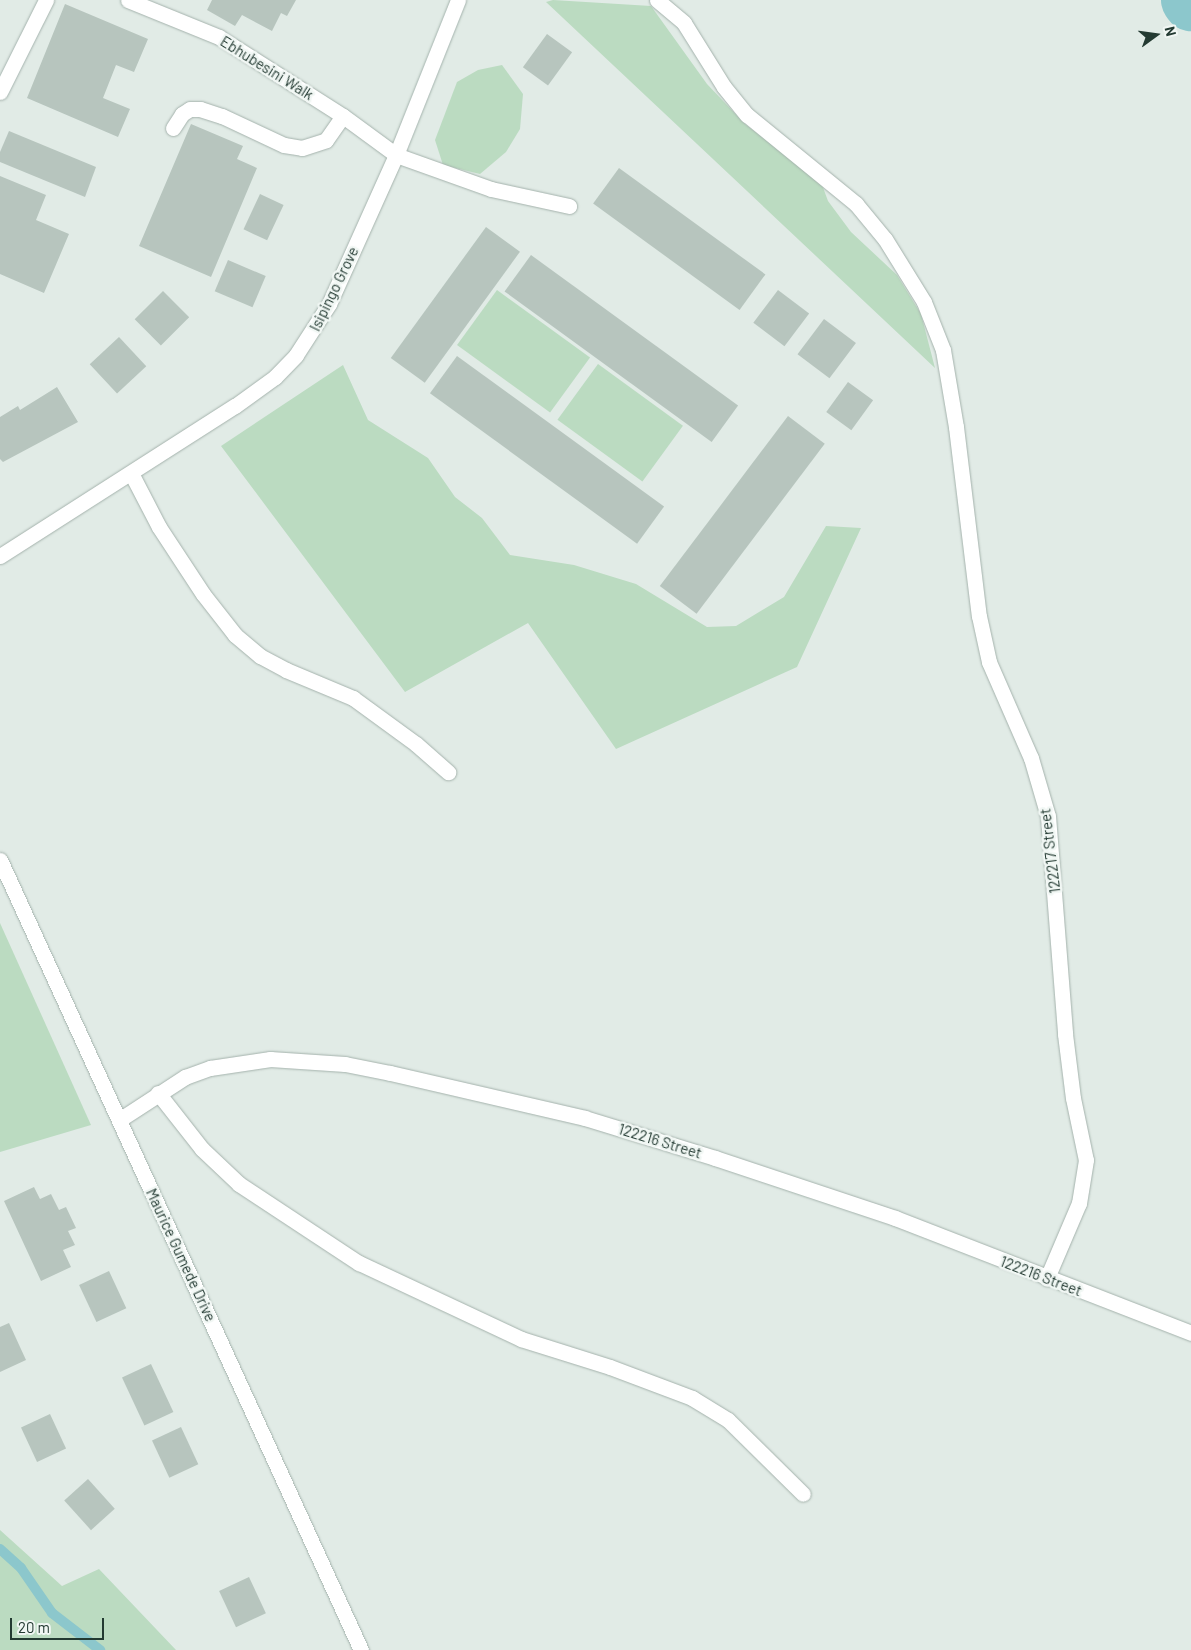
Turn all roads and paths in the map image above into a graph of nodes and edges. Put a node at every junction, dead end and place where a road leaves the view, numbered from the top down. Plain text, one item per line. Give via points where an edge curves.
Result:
1 (46, 0) edge
2 (128, 0) edge
3 (458, 0) edge
4 (658, 0) edge
5 (0, 92) edge
6 (343, 116) junction
7 (173, 128) dead end
8 (396, 154) junction
9 (569, 206) dead end
10 (131, 473) junction
11 (0, 556) edge
12 (448, 772) dead end
13 (0, 860) edge
14 (158, 1093) junction
15 (119, 1120) junction
16 (1046, 1278) junction
17 (1191, 1333) edge
18 (803, 1494) dead end
19 (361, 1650) edge

1 - 5 street
2 - 6 street, Ebhubesini Walk via 219,37
3 - 8 street, Isipingo Grove
4 - 16 street, 122217 Street via 684,23 720,81 747,115 843,191 885,239 935,326 948,370 972,570 989,662 1031,758 1048,816 1065,1034 1073,1098 1086,1160 1079,1203
6 - 7 street via 326,140 302,148 284,145 200,109 190,109 182,114
6 - 8 street, Ebhubesini Walk
8 - 9 street, Ebhubesini Walk via 492,189
8 - 10 street, Isipingo Grove via 330,304 296,355 275,377 235,406
10 - 11 street, Isipingo Grove
10 - 12 street via 159,527 235,634 260,656 353,698
13 - 15 street, Maurice Gumede Drive
14 - 15 street, 122216 Street
14 - 16 street, 122216 Street via 210,1068 270,1059 345,1064 390,1073 585,1118 715,1158 895,1218
14 - 18 street via 219,1168 359,1263 521,1340 610,1367 692,1398 728,1420
15 - 19 street, Maurice Gumede Drive
16 - 17 street, 122216 Street

